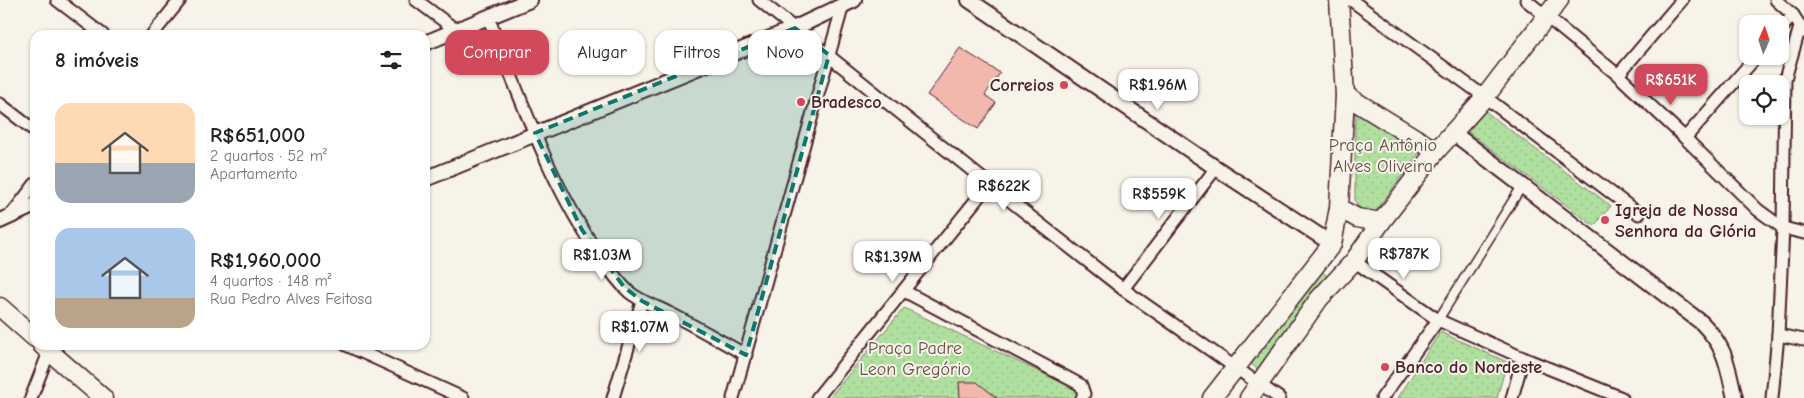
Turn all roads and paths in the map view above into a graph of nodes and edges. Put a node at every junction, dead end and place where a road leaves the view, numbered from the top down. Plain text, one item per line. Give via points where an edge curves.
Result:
1 (57, 0) edge
2 (180, 0) edge
3 (416, 0) edge
4 (530, 0) edge
5 (759, 0) edge
6 (969, 0) edge
7 (1339, 0) edge
8 (1351, 0) edge
9 (1526, 0) edge
10 (1559, 0) edge
11 (1682, 0) edge
12 (1776, 0) edge
13 (848, 2) edge
14 (1793, 15) junction
15 (488, 18) junction
16 (1547, 18) junction
17 (1789, 20) edge
18 (795, 28) junction
19 (96, 30) edge
20 (156, 30) edge
21 (456, 30) joint
22 (1802, 30) edge
23 (445, 35) edge
24 (430, 41) edge
25 (829, 55) junction
26 (1749, 65) edge
27 (1618, 75) junction
28 (1345, 95) junction
29 (1485, 97) junction
30 (0, 104) edge
31 (30, 127) edge
32 (1452, 132) junction
33 (535, 133) junction
34 (1685, 138) junction
35 (1436, 150) junction
36 (1216, 168) junction
37 (430, 177) edge
38 (989, 184) junction
39 (1522, 186) junction
40 (30, 190) edge
41 (30, 207) edge
42 (1339, 208) junction
43 (1639, 214) dead end
44 (5, 218) edge
45 (1381, 222) junction
46 (1783, 228) junction
47 (1804, 233) edge
48 (1332, 244) junction
49 (1354, 261) junction
50 (1123, 288) junction
51 (904, 291) junction
52 (642, 301) junction
53 (0, 307) edge
54 (1438, 320) junction
55 (30, 334) edge
56 (1778, 335) junction
57 (1804, 340) edge
58 (46, 350) edge
59 (47, 350) edge
60 (357, 350) edge
61 (746, 355) junction
62 (1523, 358) junction
63 (1235, 368) junction
64 (1254, 391) edge
65 (31, 398) edge
66 (103, 398) edge
67 (463, 398) edge
68 (613, 398) edge
69 (733, 398) edge
70 (817, 398) edge
71 (1082, 398) edge
72 (1212, 398) edge
73 (1279, 398) edge
74 (1382, 398) edge
75 (1512, 398) edge
76 (1622, 398) edge
77 (1735, 398) edge
78 (1772, 398) edge

1 - 19 street
2 - 20 street
3 - 21 street
4 - 15 street
5 - 18 street
6 - 36 street
7 - 28 main road
8 - 29 street
9 - 16 street
10 - 16 main road
11 - 27 street
12 - 14 street
13 - 18 street
13 - 25 street
14 - 17 street
14 - 22 street
15 - 21 street
15 - 33 street
16 - 27 street
16 - 29 main road
18 - 25 street
18 - 33 street
22 - 46 street via 1785,80
23 - 24 street
25 - 38 street
25 - 61 street
26 - 34 street
27 - 34 street
28 - 35 main road
28 - 42 main road
29 - 32 main road
29 - 43 street
30 - 31 street
32 - 35 main road
32 - 39 street
33 - 37 street
33 - 52 street via 582,230 620,283
34 - 46 street via 1758,210
35 - 45 main road
36 - 48 street
36 - 50 street
38 - 50 street
38 - 51 street
39 - 54 street
39 - 77 street via 1702,324 1722,348
40 - 44 street
41 - 44 street
42 - 45 main road via 1357,218
42 - 48 main road
45 - 49 main road
46 - 47 street
46 - 56 street
48 - 63 main road
49 - 54 street
49 - 64 main road via 1320,300
50 - 63 street
51 - 70 street
51 - 71 street via 1081,385
52 - 61 street
52 - 68 street
53 - 55 main road
54 - 62 street
54 - 74 street
56 - 57 street
56 - 78 street
58 - 65 street
59 - 66 main road
60 - 67 street
61 - 69 street
62 - 75 street
62 - 76 street
63 - 64 street
63 - 72 main road
64 - 73 street

